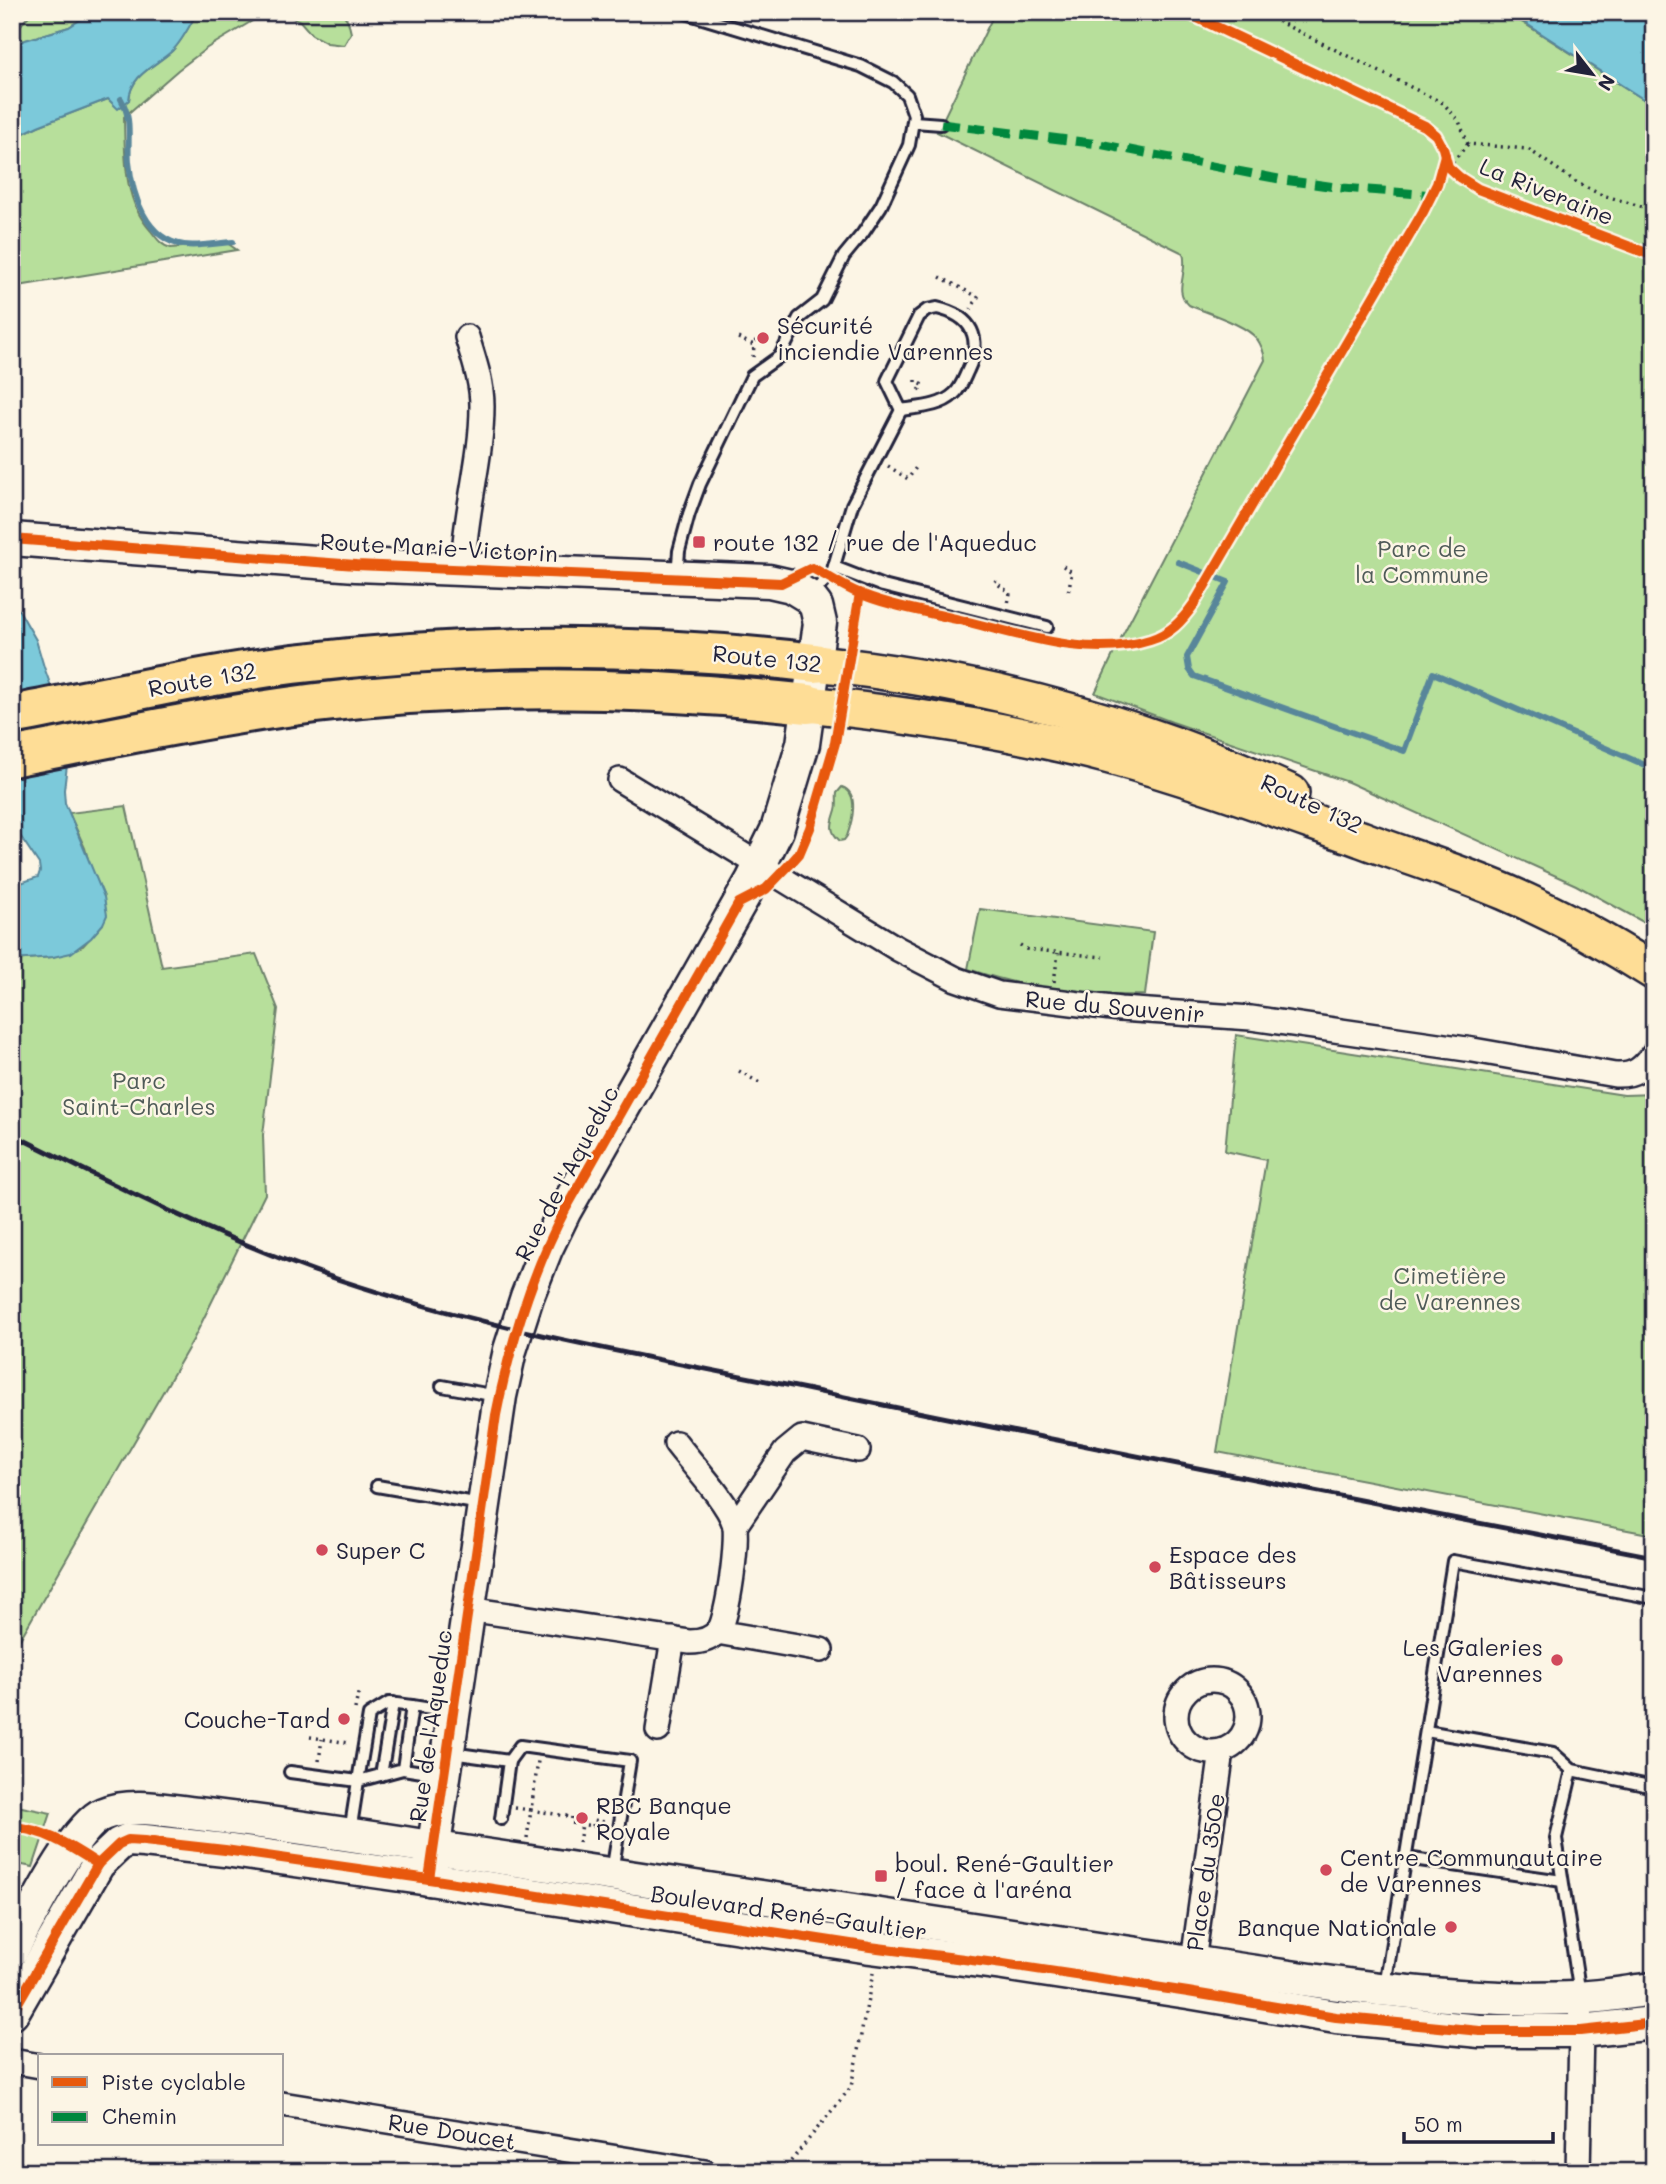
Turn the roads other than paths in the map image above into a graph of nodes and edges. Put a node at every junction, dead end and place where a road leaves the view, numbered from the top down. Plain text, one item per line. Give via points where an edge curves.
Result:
1 (683, 12) edge
2 (914, 122) junction
3 (941, 124) dead end
4 (467, 337) dead end
5 (901, 410) junction
6 (12, 539) edge
7 (834, 568) junction
8 (463, 570) junction
9 (677, 578) junction
10 (809, 597) junction
11 (1046, 627) dead end
12 (815, 663) junction
13 (808, 704) junction
14 (12, 715) edge
15 (12, 757) edge
16 (620, 780) dead end
17 (761, 865) junction
18 (1487, 885) junction
19 (1654, 972) edge
20 (1654, 1053) edge
21 (442, 1386) dead end
22 (500, 1396) junction
23 (676, 1443) dead end
24 (858, 1450) dead end
25 (377, 1486) dead end
26 (484, 1505) junction
27 (735, 1526) junction
28 (1654, 1598) edge
29 (468, 1609) junction
30 (717, 1632) junction
31 (673, 1639) junction
32 (821, 1650) dead end
33 (393, 1703) junction
34 (412, 1706) junction
35 (453, 1712) junction
36 (658, 1730) dead end
37 (1426, 1731) junction
38 (1222, 1751) dead end
39 (509, 1761) junction
40 (445, 1764) junction
41 (403, 1769) junction
42 (1572, 1770) junction
43 (290, 1772) dead end
44 (381, 1775) junction
45 (358, 1781) junction
46 (1654, 1787) edge
47 (501, 1819) dead end
48 (349, 1835) junction
49 (433, 1847) junction
50 (1406, 1858) junction
51 (612, 1874) junction
52 (429, 1879) junction
53 (1562, 1881) junction
54 (12, 1950) edge
55 (1005, 1950) junction
56 (1190, 1977) junction
57 (1384, 1989) junction
58 (1654, 1989) edge
59 (1580, 1998) junction
60 (12, 2013) edge
61 (1379, 2021) junction
62 (1654, 2023) edge
63 (1581, 2032) junction
64 (12, 2061) edge
65 (38, 2066) edge
66 (284, 2104) edge
67 (705, 2172) edge
68 (1578, 2172) edge

1 - 2 lane via 878,73 906,95
2 - 3 lane
2 - 9 lane via 909,145 881,206 844,256 822,300 799,318 780,356 752,376 700,484 679,551
4 - 8 street via 482,407
5 - 5 lane via 942,402 954,394 973,359 972,332 946,311 932,309 919,316 887,381
5 - 7 lane via 852,505
6 - 8 street, Route Marie-Victorin
7 - 10 lane
7 - 11 lane via 883,586
8 - 9 street, Route Marie-Victorin
9 - 10 street, Route Marie-Victorin via 769,581 791,586
10 - 12 street via 820,623
12 - 13 street
12 - 14 highway, Route 132 via 654,649 461,649 242,671
12 - 18 main road, Route 132 via 993,692 1131,729 1273,785
13 - 15 highway, Route 132 via 714,694 481,690 317,703
13 - 17 street, Rue de l'Aqueduc via 790,789
13 - 18 main road, Route 132 via 987,729 1108,756 1238,796
16 - 17 street, Rue du Souvenir
17 - 20 street, Rue du Souvenir via 898,949 999,994 1251,1018 1473,1049 1615,1075 1637,1072
17 - 22 street, Rue de l'Aqueduc via 555,1230 527,1297
18 - 19 main road, Route 132 via 1533,905
21 - 22 lane
22 - 26 street, Rue de l'Aqueduc
23 - 27 street
24 - 27 street via 802,1438 785,1452
25 - 26 lane
26 - 29 street, Rue de l'Aqueduc
27 - 30 street via 725,1614
28 - 37 lane via 1453,1561
29 - 31 street
29 - 35 street, Rue de l'Aqueduc
30 - 31 street via 696,1642
30 - 32 street
31 - 36 street
33 - 34 lane
33 - 44 lane
33 - 45 lane via 369,1715
34 - 35 lane
34 - 41 lane
35 - 40 street, Rue de l'Aqueduc
37 - 42 lane via 1553,1753
37 - 50 lane
38 - 56 street, Place du 350e
39 - 40 lane
39 - 47 lane
39 - 51 lane via 520,1746 630,1761
40 - 41 lane
40 - 49 street, Rue de l'Aqueduc
41 - 44 lane
42 - 46 lane
42 - 53 lane via 1556,1838
43 - 45 lane
44 - 45 lane
45 - 48 lane
48 - 49 street, Boulevard René-Gaultier
48 - 54 street, Boulevard René-Gaultier via 148,1809 102,1814 74,1841
49 - 51 street, Boulevard René-Gaultier
49 - 52 street, Rue de l'Aqueduc
50 - 53 lane
50 - 57 lane
51 - 55 street, Boulevard René-Gaultier
52 - 55 street, Boulevard René-Gaultier via 878,1948
52 - 60 street, Boulevard René-Gaultier via 128,1840 98,1864
53 - 59 lane
55 - 56 street, Boulevard René-Gaultier
56 - 57 street, Boulevard René-Gaultier
56 - 61 street, Boulevard René-Gaultier via 1336,2017
57 - 59 street, Boulevard René-Gaultier via 1485,1998
57 - 61 street
58 - 59 street, Boulevard René-Gaultier
59 - 63 street
61 - 63 street, Boulevard René-Gaultier via 1480,2031
62 - 63 street, Boulevard René-Gaultier
63 - 68 street
64 - 65 street
66 - 67 street, Rue Doucet

